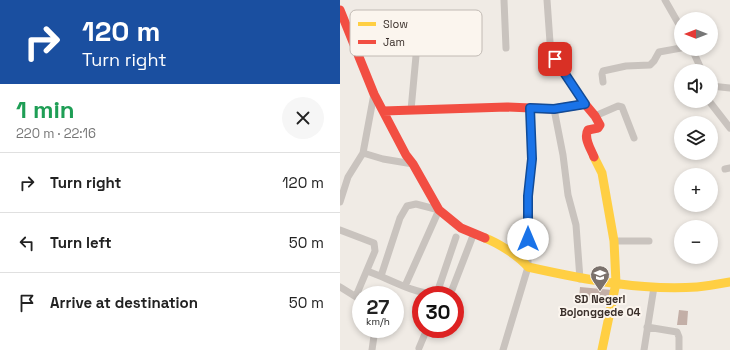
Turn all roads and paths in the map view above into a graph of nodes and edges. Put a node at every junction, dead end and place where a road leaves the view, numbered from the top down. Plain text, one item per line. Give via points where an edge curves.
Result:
1 (504, 0) edge
2 (547, 0) edge
3 (665, 0) edge
4 (340, 10) edge
5 (674, 16) edge
6 (350, 33) edge
7 (506, 48) dead end
8 (674, 49) edge
9 (359, 56) edge
10 (416, 56) edge
11 (603, 82) dead end
12 (718, 87) edge
13 (730, 88) edge
14 (374, 94) junction
15 (585, 104) junction
16 (530, 108) junction
17 (714, 108) edge
18 (554, 109) junction
19 (411, 110) junction
20 (383, 111) junction
21 (595, 116) junction
22 (730, 128) edge
23 (634, 138) dead end
24 (362, 152) junction
25 (413, 164) junction
26 (340, 202) edge
27 (439, 210) junction
28 (340, 230) edge
29 (474, 233) junction
30 (456, 237) dead end
31 (614, 241) junction
32 (649, 241) dead end
33 (528, 267) junction
34 (367, 271) junction
35 (381, 276) junction
36 (580, 279) junction
37 (730, 282) edge
38 (616, 283) junction
39 (362, 286) edge
40 (405, 286) junction
41 (453, 286) edge
42 (340, 287) edge
43 (654, 287) junction
44 (352, 294) edge
45 (647, 327) junction
46 (374, 338) edge
47 (424, 338) edge
48 (420, 349) edge
49 (372, 350) edge
50 (503, 350) edge
51 (602, 350) edge
52 (644, 350) edge
53 (679, 350) edge

1 - 7 street
2 - 15 street via 550,42 555,59
3 - 5 street
4 - 6 street
8 - 11 street via 659,52 650,65 603,71
9 - 14 street
10 - 19 street
12 - 13 street
14 - 20 street
14 - 24 street
15 - 18 street
15 - 21 street
16 - 18 street
16 - 19 street
16 - 33 street via 532,159 528,196
17 - 22 street
18 - 36 street via 568,196 576,225
19 - 20 street
20 - 25 street
21 - 23 street via 618,106 622,107
21 - 31 street via 600,125 588,130 586,138 602,173
24 - 25 street via 383,159
24 - 26 street via 348,177
25 - 27 street
27 - 29 street via 461,228
27 - 35 street via 416,204 407,206 400,218
27 - 40 street
28 - 34 street via 374,243 375,251
29 - 33 street via 493,241
29 - 41 street
30 - 40 street via 438,290 433,294
31 - 32 street
31 - 38 street
33 - 36 street
33 - 50 street
34 - 35 street
34 - 39 street
35 - 40 street
36 - 38 street
37 - 43 street via 697,287
38 - 43 street
38 - 51 street
42 - 44 street
43 - 45 street
45 - 52 street
45 - 53 street via 677,332
46 - 49 street
47 - 48 street

